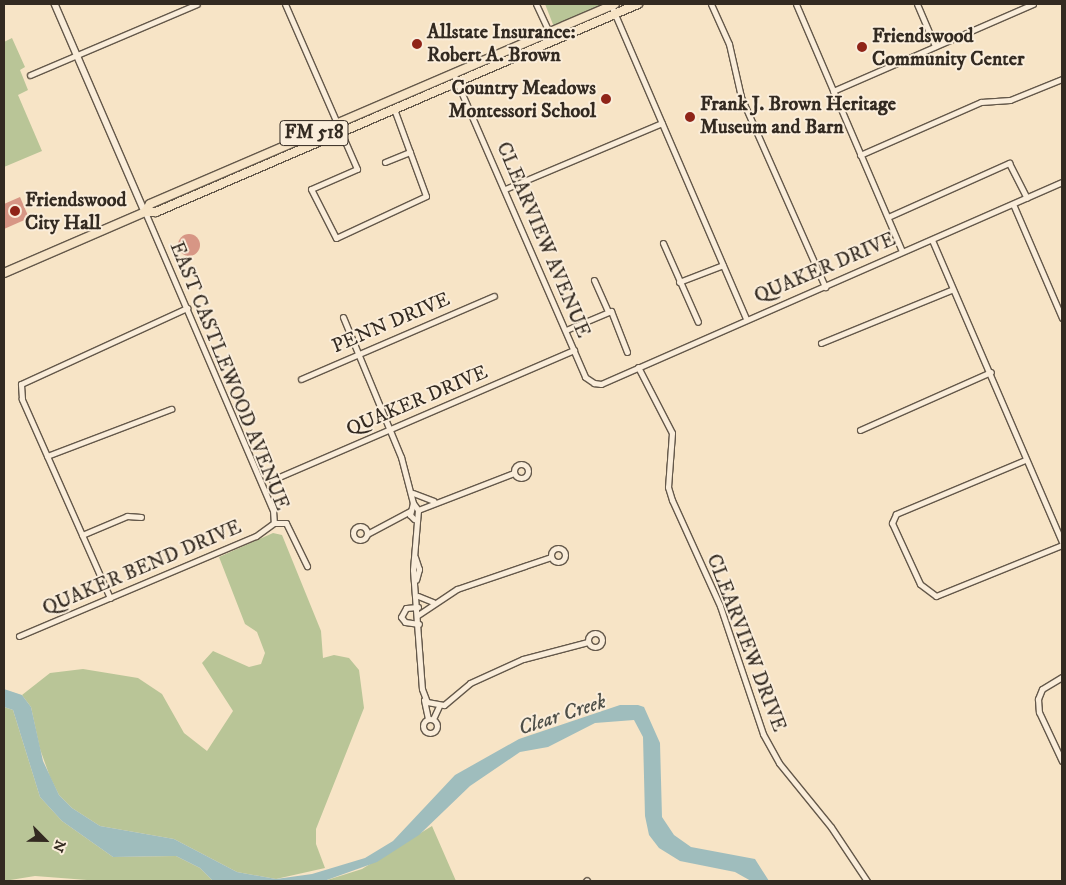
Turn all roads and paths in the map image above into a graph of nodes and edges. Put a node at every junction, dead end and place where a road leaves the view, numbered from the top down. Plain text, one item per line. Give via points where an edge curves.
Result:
1 (55, 4) edge
2 (196, 4) edge
3 (285, 4) edge
4 (536, 4) edge
5 (638, 4) edge
6 (711, 4) edge
7 (796, 4) edge
8 (916, 4) edge
9 (1033, 4) edge
10 (189, 5) edge
11 (613, 5) edge
12 (614, 14) junction
13 (550, 32) junction
14 (534, 38) junction
15 (553, 40) junction
16 (936, 46) junction
17 (538, 47) junction
18 (77, 55) junction
19 (454, 73) junction
20 (30, 75) dead end
21 (1062, 78) edge
22 (458, 82) junction
23 (833, 91) junction
24 (394, 109) junction
25 (337, 123) junction
26 (662, 124) junction
27 (342, 132) junction
28 (410, 152) junction
29 (860, 155) junction
30 (385, 162) dead end
31 (1062, 182) edge
32 (506, 189) junction
33 (1027, 198) junction
34 (1013, 204) junction
35 (145, 212) junction
36 (888, 217) junction
37 (932, 240) junction
38 (663, 243) dead end
39 (902, 251) junction
40 (723, 265) junction
41 (4, 273) edge
42 (594, 280) dead end
43 (679, 282) junction
44 (825, 287) junction
45 (951, 290) junction
46 (494, 296) dead end
47 (187, 308) junction
48 (608, 312) junction
49 (344, 317) dead end
50 (746, 318) junction
51 (1062, 318) edge
52 (698, 322) dead end
53 (566, 330) junction
54 (821, 343) dead end
55 (574, 350) junction
56 (627, 352) dead end
57 (357, 353) junction
58 (638, 367) junction
59 (992, 372) junction
60 (301, 379) dead end
61 (600, 384) joint
62 (171, 409) dead end
63 (390, 430) junction
64 (860, 430) dead end
65 (47, 456) junction
66 (1025, 460) junction
67 (514, 473) dead end
68 (272, 480) dead end
69 (413, 492) junction
70 (434, 501) junction
71 (413, 503) junction
72 (418, 510) junction
73 (410, 511) junction
74 (141, 516) dead end
75 (414, 519) junction
76 (274, 523) junction
77 (367, 534) dead end
78 (82, 535) junction
79 (1062, 544) edge
80 (551, 557) dead end
81 (307, 566) dead end
82 (418, 596) junction
83 (110, 598) junction
84 (434, 602) junction
85 (418, 607) junction
86 (418, 615) junction
87 (419, 624) junction
88 (19, 636) dead end
89 (588, 642) dead end
90 (1062, 677) edge
91 (424, 699) junction
92 (439, 706) junction
93 (1062, 761) edge
94 (867, 881) edge

1 - 18 street
2 - 10 street
3 - 25 street
4 - 13 street
5 - 12 main road, FM 518
6 - 44 street via 729,44 741,97
7 - 23 street
8 - 16 street
9 - 16 street
10 - 18 street
11 - 12 street
11 - 13 main road, FM 518
12 - 15 main road, FM 518
12 - 26 street
13 - 14 main road, FM 518
13 - 15 street
14 - 17 main road
14 - 19 main road, FM 518
15 - 17 main road, FM 518
16 - 23 street
17 - 22 main road, FM 518
18 - 20 street
18 - 35 street
19 - 22 street, CLEARVIEW AVENUE
19 - 25 main road, FM 518
21 - 29 street via 1010,100 981,102
22 - 24 main road, FM 518
22 - 32 street, CLEARVIEW AVENUE
23 - 29 street
24 - 27 main road, FM 518
24 - 28 street
25 - 27 street
25 - 35 main road, FM 518 via 150,204
26 - 32 street
26 - 40 street
27 - 28 street via 357,169 311,189 336,238 426,196
27 - 35 main road, FM 518 via 156,212
28 - 30 street
29 - 36 street
31 - 33 street, QUAKER DRIVE
32 - 53 street, CLEARVIEW AVENUE
33 - 34 street, QUAKER DRIVE
33 - 36 street via 1009,163
34 - 37 street, QUAKER DRIVE
34 - 51 street
35 - 41 main road, FM 518
35 - 47 street, EAST CASTLEWOOD AVENUE
36 - 39 street
37 - 39 street, QUAKER DRIVE
37 - 45 street
38 - 43 street
39 - 44 street, QUAKER DRIVE
40 - 43 street
40 - 50 street
42 - 48 street
43 - 52 street
44 - 50 street, QUAKER DRIVE
45 - 54 street
45 - 59 street
46 - 57 street, PENN DRIVE
47 - 65 street via 21,384 22,399
47 - 76 street, EAST CASTLEWOOD AVENUE via 273,510
48 - 53 street
48 - 56 street
49 - 57 street
50 - 58 street, QUAKER DRIVE
53 - 55 street, CLEARVIEW AVENUE
55 - 61 street, CLEARVIEW AVENUE via 585,377
55 - 63 street, QUAKER DRIVE
57 - 60 street, PENN DRIVE
57 - 63 street
58 - 61 street, QUAKER DRIVE
58 - 94 street, CLEARVIEW DRIVE via 672,433 670,493 720,606 763,734 779,763 826,820
59 - 64 street
59 - 66 street
62 - 65 street
63 - 68 street, QUAKER DRIVE
63 - 69 street
65 - 78 street
66 - 79 street
66 - 79 street via 896,514 892,522 920,584 926,592 939,597
67 - 70 street
69 - 70 street
69 - 71 street
70 - 72 street
71 - 72 street
71 - 73 street
72 - 75 street
73 - 75 street
73 - 77 street
74 - 78 street via 127,516
75 - 82 street via 413,570
76 - 81 street, EAST CASTLEWOOD AVENUE via 286,523
76 - 83 street, QUAKER BEND DRIVE via 256,536
78 - 83 street
80 - 84 street via 494,574
82 - 84 street
82 - 85 street
83 - 88 street, QUAKER BEND DRIVE
84 - 86 street
85 - 86 street
85 - 87 street via 406,608 402,616 405,622
86 - 87 street
87 - 91 street
89 - 92 street via 523,659 470,683
90 - 93 street via 1042,689 1038,699 1039,712
91 - 92 street
91 - 92 street via 430,719

